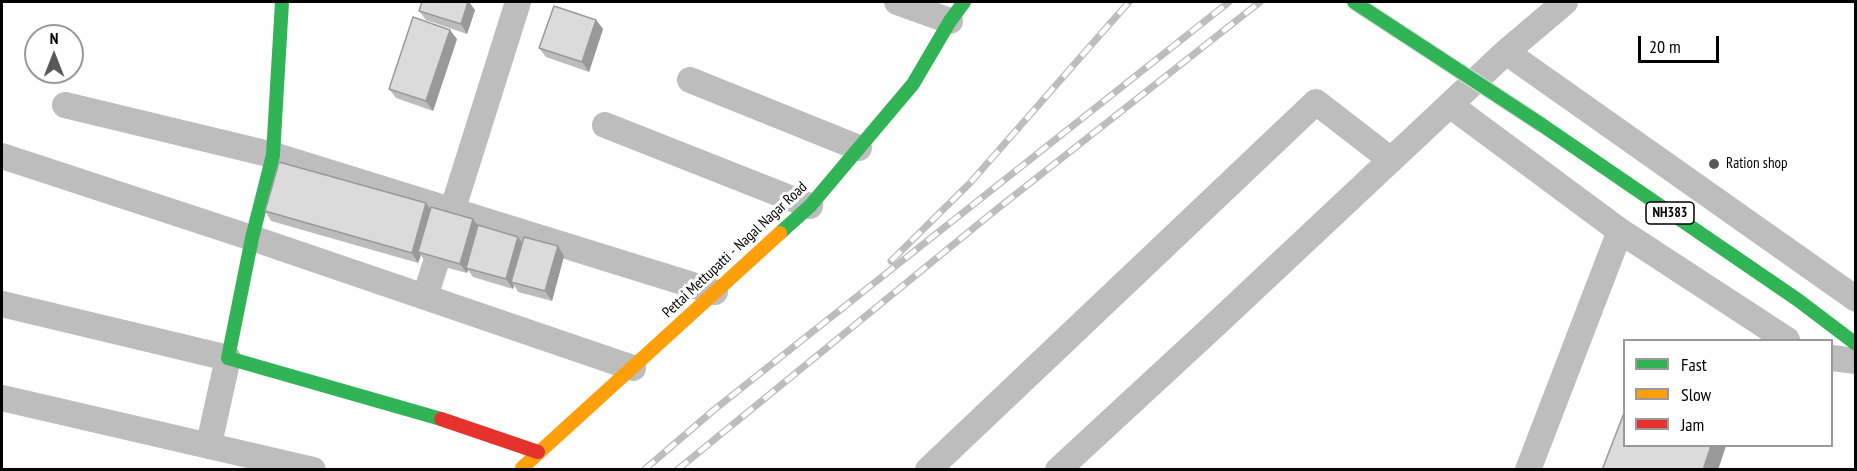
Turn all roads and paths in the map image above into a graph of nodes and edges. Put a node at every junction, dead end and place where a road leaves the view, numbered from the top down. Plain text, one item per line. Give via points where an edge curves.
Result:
1 (282, 2) edge
2 (518, 2) edge
3 (897, 2) edge
4 (1354, 2) edge
5 (1565, 2) edge
6 (957, 11) edge
7 (1506, 52) junction
8 (690, 80) dead end
9 (65, 105) dead end
10 (1450, 105) junction
11 (604, 125) dead end
12 (859, 148) junction
13 (273, 155) junction
14 (2, 156) edge
15 (1391, 160) junction
16 (810, 206) junction
17 (452, 210) junction
18 (1620, 231) junction
19 (252, 238) junction
20 (715, 291) junction
21 (425, 297) junction
22 (1856, 299) edge
23 (2, 304) edge
24 (1785, 339) edge
25 (1856, 344) edge
26 (228, 358) junction
27 (1833, 358) edge
28 (1856, 361) edge
29 (633, 368) junction
30 (2, 398) edge
31 (209, 444) junction
32 (538, 452) junction
33 (313, 470) edge
34 (520, 470) edge
35 (928, 470) edge
36 (1058, 470) edge
37 (1528, 470) edge

1 - 13 main road
2 - 17 street
3 - 6 street
4 - 25 main road, NH383, bridge via 1542,125
5 - 7 street
6 - 12 main road, Pettai Mettupatti - Nagal Nagar Road via 914,84
7 - 10 street
7 - 22 street
8 - 12 street
9 - 13 street
10 - 15 street
10 - 18 street
11 - 16 street
12 - 16 main road, Pettai Mettupatti - Nagal Nagar Road
13 - 17 street
13 - 19 main road
14 - 19 street
15 - 35 street via 1316,102
15 - 36 street
16 - 20 main road, Pettai Mettupatti - Nagal Nagar Road
17 - 20 street
17 - 21 street
18 - 24 street
18 - 37 street
19 - 21 street
19 - 26 main road
20 - 29 main road, Pettai Mettupatti - Nagal Nagar Road
21 - 29 street
23 - 26 street
26 - 31 street
26 - 32 main road via 417,411
27 - 28 street
29 - 32 main road, Pettai Mettupatti - Nagal Nagar Road
30 - 31 street
31 - 33 street
32 - 34 main road, Pettai Mettupatti - Nagal Nagar Road

